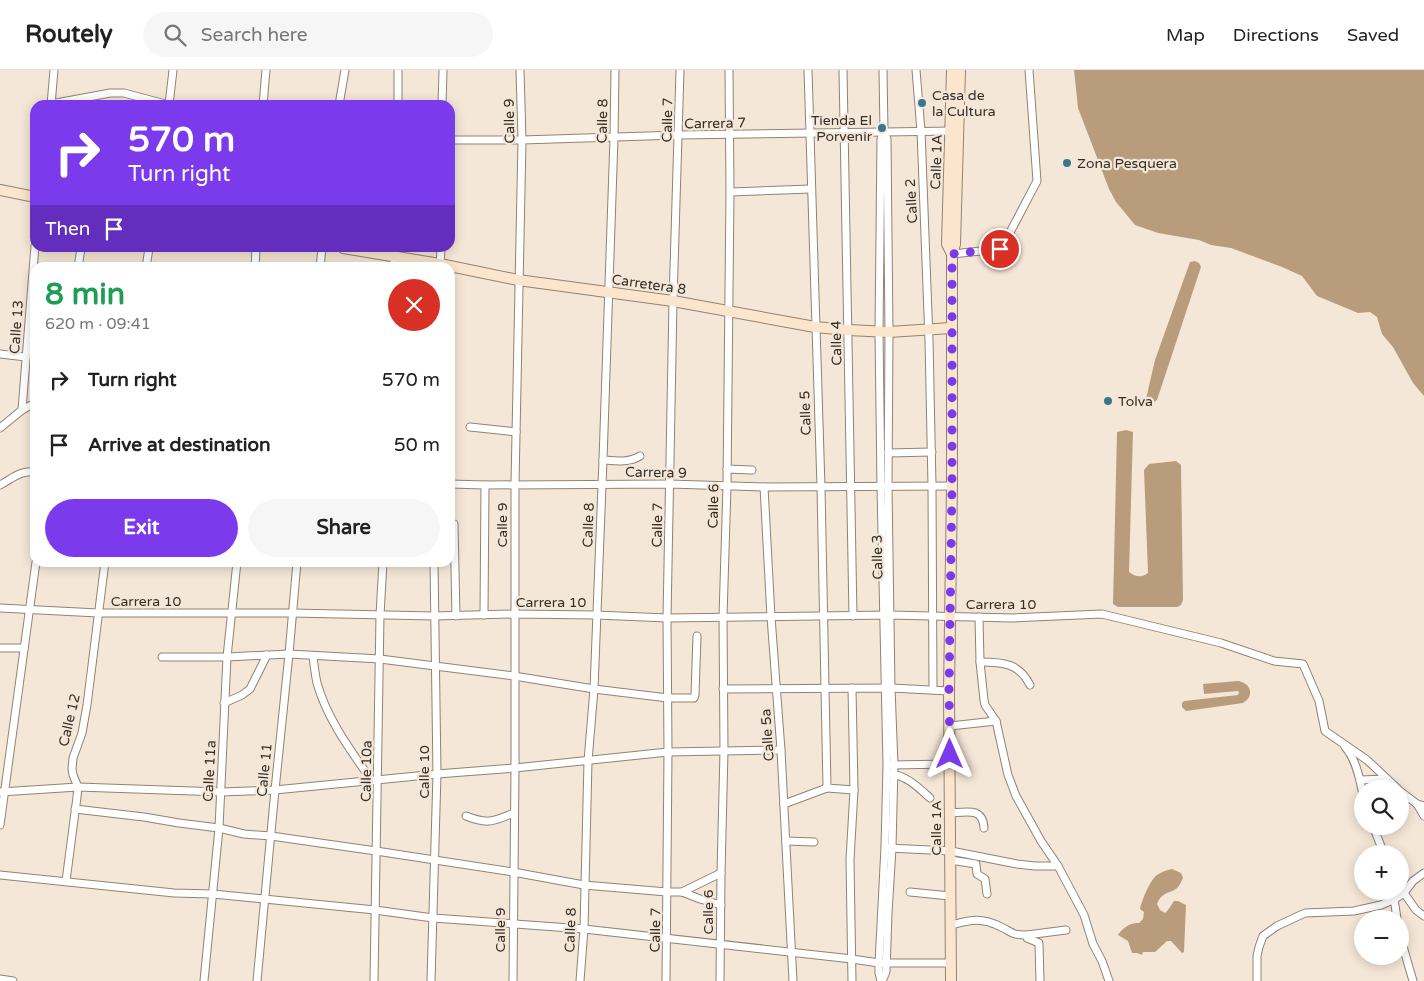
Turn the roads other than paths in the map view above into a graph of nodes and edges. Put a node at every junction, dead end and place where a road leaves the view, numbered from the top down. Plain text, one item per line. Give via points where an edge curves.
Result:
1 (54, 70) edge
2 (174, 70) edge
3 (266, 70) edge
4 (346, 70) edge
5 (398, 70) edge
6 (443, 70) edge
7 (520, 70) edge
8 (615, 70) edge
9 (680, 70) edge
10 (730, 70) edge
11 (808, 70) edge
12 (843, 70) edge
13 (883, 70) edge
14 (916, 70) edge
15 (952, 70) edge
16 (960, 70) edge
17 (1029, 70) edge
18 (51, 100) edge
19 (72, 100) edge
20 (150, 100) edge
21 (170, 100) edge
22 (263, 100) edge
23 (340, 100) edge
24 (398, 100) edge
25 (442, 100) edge
26 (921, 131) junction
27 (954, 131) junction
28 (884, 132) junction
29 (810, 133) junction
30 (844, 133) junction
31 (679, 135) junction
32 (730, 136) junction
33 (614, 138) junction
34 (455, 140) edge
35 (522, 140) junction
36 (811, 189) junction
37 (0, 190) edge
38 (730, 192) junction
39 (30, 196) edge
40 (395, 252) edge
41 (952, 254) junction
42 (427, 262) edge
43 (455, 269) edge
44 (518, 280) junction
45 (608, 292) junction
46 (673, 301) junction
47 (729, 310) junction
48 (30, 313) edge
49 (815, 327) junction
50 (952, 328) junction
51 (848, 330) junction
52 (928, 331) junction
53 (884, 332) junction
54 (0, 354) edge
55 (26, 357) junction
56 (30, 406) edge
57 (22, 410) junction
58 (470, 426) dead end
59 (0, 428) edge
60 (516, 432) junction
61 (932, 452) junction
62 (888, 453) junction
63 (640, 456) dead end
64 (603, 460) junction
65 (727, 469) junction
66 (752, 470) dead end
67 (30, 472) edge
68 (455, 484) edge
69 (515, 484) junction
70 (602, 484) junction
71 (670, 484) junction
72 (0, 485) edge
73 (485, 485) junction
74 (727, 486) junction
75 (884, 486) junction
76 (932, 486) junction
77 (952, 486) junction
78 (764, 487) junction
79 (820, 487) junction
80 (850, 487) junction
81 (35, 567) edge
82 (103, 567) edge
83 (237, 567) edge
84 (297, 567) edge
85 (383, 567) edge
86 (434, 567) edge
87 (455, 567) edge
88 (0, 608) edge
89 (29, 609) junction
90 (98, 613) junction
91 (292, 613) junction
92 (232, 614) junction
93 (514, 614) junction
94 (596, 614) junction
95 (380, 615) junction
96 (484, 615) junction
97 (887, 615) junction
98 (933, 615) junction
99 (434, 616) junction
100 (456, 616) junction
101 (823, 616) junction
102 (853, 616) junction
103 (951, 616) junction
104 (771, 617) junction
105 (979, 617) junction
106 (667, 618) junction
107 (723, 618) junction
108 (697, 636) dead end
109 (0, 648) edge
110 (24, 648) junction
111 (290, 654) junction
112 (267, 655) junction
113 (227, 656) junction
114 (313, 656) junction
115 (162, 657) dead end
116 (380, 659) junction
117 (980, 662) junction
118 (436, 665) junction
119 (514, 676) junction
120 (1030, 685) dead end
121 (723, 688) junction
122 (825, 688) junction
123 (852, 688) junction
124 (888, 688) junction
125 (776, 689) junction
126 (594, 690) junction
127 (933, 690) junction
128 (949, 691) junction
129 (668, 698) junction
130 (224, 703) junction
131 (996, 721) junction
132 (950, 726) junction
133 (1341, 742) junction
134 (781, 750) junction
135 (724, 751) junction
136 (668, 752) junction
137 (588, 761) junction
138 (950, 764) junction
139 (891, 765) junction
140 (515, 768) junction
141 (437, 774) junction
142 (890, 774) junction
143 (1387, 779) joint
144 (1360, 780) joint
145 (375, 781) junction
146 (78, 787) junction
147 (827, 788) junction
148 (275, 790) junction
149 (854, 790) junction
150 (2, 792) edge
151 (220, 792) junction
152 (1409, 797) edge
153 (930, 798) dead end
154 (784, 804) junction
155 (1421, 805) edge
156 (75, 809) junction
157 (514, 812) junction
158 (950, 813) junction
159 (466, 816) dead end
160 (1424, 816) edge
161 (0, 825) edge
162 (218, 828) junction
163 (984, 828) dead end
164 (271, 836) junction
165 (786, 841) junction
166 (814, 842) dead end
167 (889, 848) junction
168 (376, 850) junction
169 (950, 856) junction
170 (434, 860) junction
171 (1058, 866) junction
172 (513, 872) junction
173 (721, 873) junction
174 (1424, 873) edge
175 (0, 875) edge
176 (66, 881) junction
177 (584, 885) junction
178 (1409, 886) edge
179 (667, 892) junction
180 (682, 892) junction
181 (910, 892) dead end
182 (213, 894) junction
183 (987, 894) dead end
184 (950, 896) junction
185 (265, 900) junction
186 (1393, 900) edge
187 (1409, 900) edge
188 (721, 905) junction
189 (375, 910) junction
190 (1424, 916) edge
191 (433, 918) junction
192 (513, 924) junction
193 (950, 925) junction
194 (584, 929) junction
195 (1066, 930) dead end
196 (1027, 935) junction
197 (667, 937) junction
198 (721, 943) junction
199 (793, 952) junction
200 (852, 958) junction
201 (882, 963) junction
202 (951, 963) junction
203 (1408, 965) edge
204 (0, 979) edge
205 (13, 981) edge
206 (204, 981) edge
207 (257, 981) edge
208 (374, 981) edge
209 (432, 981) edge
210 (512, 981) edge
211 (580, 981) edge
212 (666, 981) edge
213 (720, 981) edge
214 (793, 981) edge
215 (852, 981) edge
216 (882, 981) edge
217 (951, 981) edge
218 (1040, 981) edge
219 (1109, 981) edge
220 (1257, 981) edge
221 (1413, 981) edge

1 - 18 street
2 - 21 street
3 - 22 street
4 - 23 street
5 - 24 street
6 - 25 street
7 - 35 street, Calle 9
8 - 33 street, Calle 8
9 - 31 street, Calle 7
10 - 32 street, Calle 6
11 - 29 street, Calle 5
12 - 30 street, Calle 4
13 - 28 street, Calle 3
14 - 26 street, Calle 2
15 - 27 street, Calle 1A
16 - 27 street, Calle 1A
17 - 41 street via 1037,181 1000,249
19 - 20 street via 124,93
26 - 27 street, Carrera 7
26 - 28 street, Carrera 7
26 - 52 street, Calle 2
27 - 41 street, Calle 1A via 947,244
28 - 30 street, Carrera 7
28 - 53 street, Calle 3 via 887,139
29 - 30 street, Carrera 7
29 - 32 street, Carrera 7
29 - 36 street, Calle 5
30 - 51 street, Calle 4
31 - 32 street, Carrera 7
31 - 33 street, Carrera 7
31 - 46 street, Calle 7
32 - 38 street, Calle 6
33 - 35 street, Carrera 7
33 - 45 street, Calle 8
34 - 35 street, Carrera 7
35 - 44 street, Calle 9
36 - 38 street
36 - 49 street, Calle 5
37 - 39 street
38 - 47 street, Calle 6
40 - 42 street, Carretera 8
41 - 50 street, Calle 1A
43 - 44 street, Carretera 8
44 - 45 street, Carretera 8
44 - 60 street, Calle 9
45 - 46 street, Carretera 8
45 - 64 street, Calle 8
46 - 47 street, Carretera 8
46 - 71 street, Calle 7
47 - 49 street, Carretera 8
47 - 65 street, Calle 6
48 - 55 street, Calle 13
49 - 51 street, Carretera 8
49 - 79 street, Calle 5
50 - 52 street, Carretera 8
50 - 77 street, Calle 1A
51 - 53 street, Carretera 8
51 - 80 street, Calle 4
52 - 53 street, Carretera 8
52 - 61 street, Calle 2
53 - 62 street, Calle 3
53 - 75 street, Calle 3
54 - 55 street
55 - 57 street, Calle 13
56 - 57 street
57 - 59 street
58 - 60 street
60 - 69 street, Calle 9
61 - 62 street
61 - 76 street, Calle 2
62 - 75 street, Calle 3
63 - 64 street via 624,461
64 - 70 street, Calle 8
65 - 66 street
65 - 74 street, Calle 6
67 - 72 street via 21,473
68 - 73 street, Carrera 9
69 - 70 street, Carrera 9
69 - 73 street, Carrera 9
69 - 93 street, Calle 9
70 - 71 street, Carrera 9
70 - 94 street, Calle 8
71 - 74 street, Carrera 9
71 - 106 street, Calle 7
73 - 96 street
74 - 78 street, Carrera 9
74 - 107 street, Calle 6
75 - 76 street, Carrera 9
75 - 80 street, Carrera 9
75 - 97 street, Calle 3
76 - 77 street, Carrera 9
76 - 98 street, Calle 2
77 - 103 street, Calle 1A
78 - 79 street, Carrera 9
78 - 104 street, Calle 5a
79 - 80 street, Carrera 9
79 - 101 street, Calle 5
80 - 102 street, Calle 4
81 - 89 street
82 - 90 street, Calle 12
83 - 92 street, Calle 11a
84 - 91 street, Calle 11
85 - 95 street, Calle 10a
86 - 99 street, Calle 10
87 - 100 street
88 - 89 street, Carrera 10
89 - 90 street, Carrera 10
89 - 110 street
90 - 92 street, Carrera 10
90 - 146 street, Calle 12 via 87,705 73,758 73,775
91 - 92 street, Carrera 10
91 - 95 street, Carrera 10
91 - 111 street, Calle 11
92 - 113 street, Calle 11a
93 - 94 street, Carrera 10
93 - 96 street, Carrera 10
93 - 119 street, Calle 9
94 - 106 street, Carrera 10
94 - 126 street, Calle 8
95 - 99 street, Carrera 10
95 - 116 street, Calle 10a
96 - 100 street, Carrera 10
97 - 98 street, Carrera 10
97 - 102 street, Carrera 10
97 - 124 street, Calle 3
98 - 103 street, Carrera 10
98 - 127 street, Calle 2
99 - 100 street, Carrera 10
99 - 118 street, Calle 10
101 - 102 street, Carrera 10
101 - 104 street, Carrera 10
101 - 122 street, Calle 5
103 - 105 street, Carrera 10
103 - 128 street, Calle 1A
104 - 107 street, Carrera 10
104 - 125 street, Calle 5a
105 - 117 street
105 - 133 street, Carrera 10 via 1102,614 1221,643 1274,661 1303,664 1319,701 1325,731
106 - 107 street, Carrera 10
106 - 129 street, Calle 7
107 - 121 street, Calle 6
108 - 129 street via 694,698
109 - 110 street
110 - 150 street
111 - 112 street
111 - 114 street
111 - 148 street, Calle 11
112 - 113 street
112 - 130 street via 250,689
113 - 115 street
113 - 130 street, Calle 11a
114 - 116 street
114 - 145 street via 317,683 336,727
116 - 118 street
116 - 145 street, Calle 10a
117 - 120 street via 997,662 1020,670
117 - 131 street via 984,700
118 - 119 street
118 - 141 street, Calle 10
119 - 126 street
119 - 140 street, Calle 9
121 - 125 street
121 - 135 street, Calle 6
122 - 123 street
122 - 125 street
122 - 147 street, Calle 5
123 - 124 street
123 - 149 street
124 - 127 street
124 - 139 street, Calle 3
125 - 134 street, Calle 5a
126 - 129 street
126 - 137 street, Calle 8
127 - 128 street
128 - 132 street, Calle 1A
129 - 136 street, Calle 7
130 - 151 street, Calle 11a
131 - 132 street
131 - 171 street via 1008,775 1041,841
132 - 138 street, Calle 1A
133 - 143 street
133 - 144 street
134 - 135 street
134 - 154 street, Calle 5a
135 - 136 street
135 - 173 street, Calle 6
136 - 137 street
136 - 179 street, Calle 7
137 - 140 street
137 - 177 street, Calle 8
138 - 139 street
138 - 158 street, Calle 1A
139 - 142 street, Calle 3
140 - 141 street
140 - 157 street, Calle 9
141 - 145 street
141 - 170 street, Calle 10
142 - 153 street via 916,785
142 - 167 street, Calle 3
143 - 144 street
145 - 148 street
145 - 168 street, Calle 10a
146 - 150 street
146 - 151 street
146 - 156 street, Calle 12
147 - 149 street
147 - 154 street
148 - 151 street
148 - 164 street, Calle 11
149 - 200 street via 850,860
150 - 161 street
151 - 162 street, Calle 11a
152 - 155 street
154 - 165 street, Calle 5a
155 - 160 street
156 - 162 street
156 - 176 street, Calle 12
157 - 159 street via 488,822
157 - 172 street, Calle 9
158 - 163 street via 978,813 984,821
158 - 169 street, Calle 1A
162 - 164 street
162 - 182 street, Calle 11a
164 - 168 street
164 - 185 street, Calle 11
165 - 166 street
165 - 199 street, Calle 5a
167 - 169 street
167 - 201 street, Calle 3 via 888,913
168 - 170 street
168 - 189 street, Calle 10a
169 - 171 street
169 - 183 street via 976,864 977,874 985,879
169 - 184 street, Calle 1A
170 - 172 street
170 - 191 street, Calle 10
171 - 219 street via 1084,915
172 - 177 street
172 - 192 street, Calle 9
173 - 180 street
173 - 188 street, Calle 6
174 - 178 street
175 - 176 street
176 - 182 street
177 - 179 street
177 - 194 street, Calle 8
179 - 180 street
179 - 197 street, Calle 7
180 - 188 street
181 - 184 street
182 - 185 street
182 - 206 street, Calle 11a
184 - 193 street, Calle 1A
185 - 189 street
185 - 207 street, Calle 11
186 - 220 street via 1354,911 1305,913 1277,926 1263,936 1257,956
187 - 190 street
188 - 198 street, Calle 6
189 - 191 street
189 - 208 street, Calle 10a
191 - 192 street
191 - 209 street, Calle 10
192 - 194 street
192 - 210 street, Calle 9
193 - 196 street via 978,920 996,924 1013,935
193 - 202 street, Calle 1A
194 - 197 street
194 - 211 street, Calle 8
195 - 196 street
196 - 218 street via 1029,940 1039,943
197 - 198 street
197 - 212 street, Calle 7
198 - 199 street
198 - 213 street, Calle 6
199 - 200 street
199 - 214 street, Calle 5a
200 - 201 street
200 - 215 street
201 - 202 street
201 - 216 street, Calle 3 via 886,972
202 - 217 street, Calle 1A
203 - 221 street
204 - 205 street

